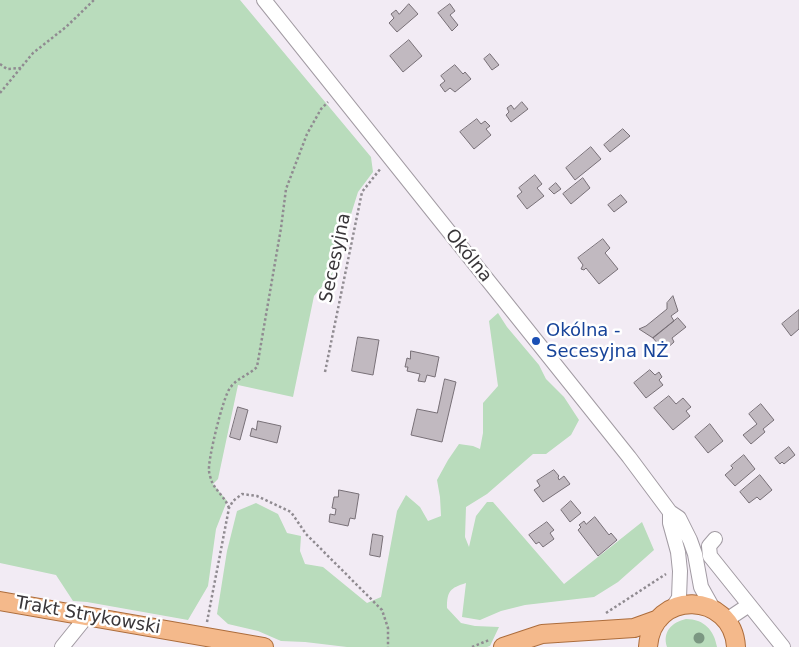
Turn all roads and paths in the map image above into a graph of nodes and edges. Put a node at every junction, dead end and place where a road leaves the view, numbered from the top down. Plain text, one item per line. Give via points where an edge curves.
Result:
1 (94, 0) edge
2 (264, 0) edge
3 (0, 64) edge
4 (21, 68) junction
5 (337, 92) junction
6 (0, 93) edge
7 (389, 157) junction
8 (324, 372) dead end
9 (229, 508) junction
10 (670, 512) junction
11 (715, 539) dead end
12 (680, 571) junction
13 (0, 601) edge
14 (749, 605) junction
15 (666, 613) junction
16 (87, 616) junction
17 (720, 616) junction
18 (601, 629) junction
19 (204, 636) junction
20 (736, 646) edge
21 (62, 647) edge
22 (264, 647) edge
23 (388, 647) edge
24 (503, 647) edge
25 (648, 647) edge
26 (783, 647) edge

1 - 4 path via 33,53
2 - 5 street, Okólna
3 - 4 path via 7,69
4 - 6 path
5 - 7 street, Okólna
5 - 9 path via 321,109 307,134 286,189 257,367 239,378 222,404 209,470 212,484
7 - 8 path, Secesyjna via 362,192
7 - 10 street, Okólna
9 - 19 path
9 - 23 path via 242,494 257,496 291,512 306,534 382,610 388,628
10 - 12 street, Okólna
10 - 17 street, Okólna via 685,528 695,554 700,587
11 - 14 street via 709,546 710,556
12 - 15 street, Okólna via 679,598
12 - 18 path via 669,572 601,616
13 - 16 main road, Trakt Strykowski
14 - 17 street
14 - 26 street
15 - 17 main road via 680,605 694,604
15 - 18 main road via 639,627
15 - 25 main road via 651,632
16 - 19 main road, Trakt Strykowski
16 - 21 street
17 - 20 main road via 733,632
18 - 24 main road via 542,634
19 - 22 main road, Trakt Strykowski

